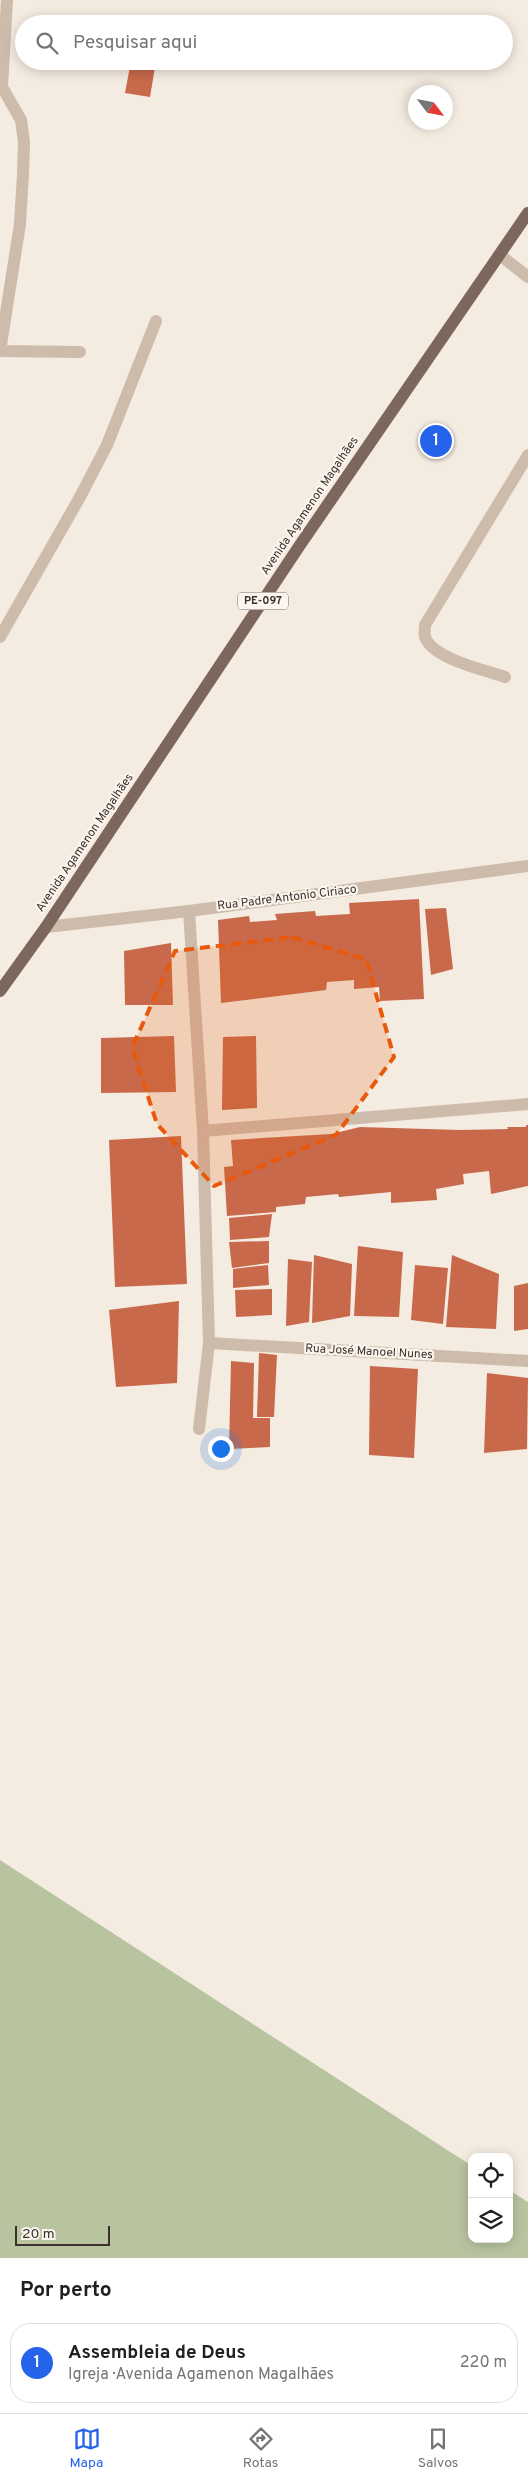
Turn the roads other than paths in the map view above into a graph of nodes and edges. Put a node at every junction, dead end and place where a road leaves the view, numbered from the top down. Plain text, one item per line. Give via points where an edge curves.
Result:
1 (7, 0) edge
2 (1, 87) edge
3 (528, 213) edge
4 (500, 255) junction
5 (528, 277) edge
6 (156, 321) dead end
7 (0, 351) edge
8 (80, 352) dead end
9 (528, 455) edge
10 (0, 637) edge
11 (505, 677) dead end
12 (528, 866) edge
13 (189, 911) junction
14 (46, 927) junction
15 (0, 991) edge
16 (528, 1104) edge
17 (203, 1130) junction
18 (210, 1343) junction
19 (528, 1361) edge
20 (199, 1429) dead end

1 - 2 street
2 - 7 street via 21,120 24,142 20,224
3 - 4 main road, Avenida Agamenon Magalhães / PE-097
4 - 5 street
4 - 14 main road, Avenida Agamenon Magalhães / PE-097 via 300,545
6 - 10 street via 107,445
7 - 8 street
9 - 11 street via 425,625 425,636 441,654
12 - 13 street, Rua Padre Antonio Ciriaco
13 - 14 street, Rua Padre Antonio Ciriaco
13 - 17 street
14 - 15 main road, Avenida Agamenon Magalhães / PE-097
16 - 17 street
17 - 18 street
18 - 19 street, Rua José Manoel Nunes
18 - 20 street

